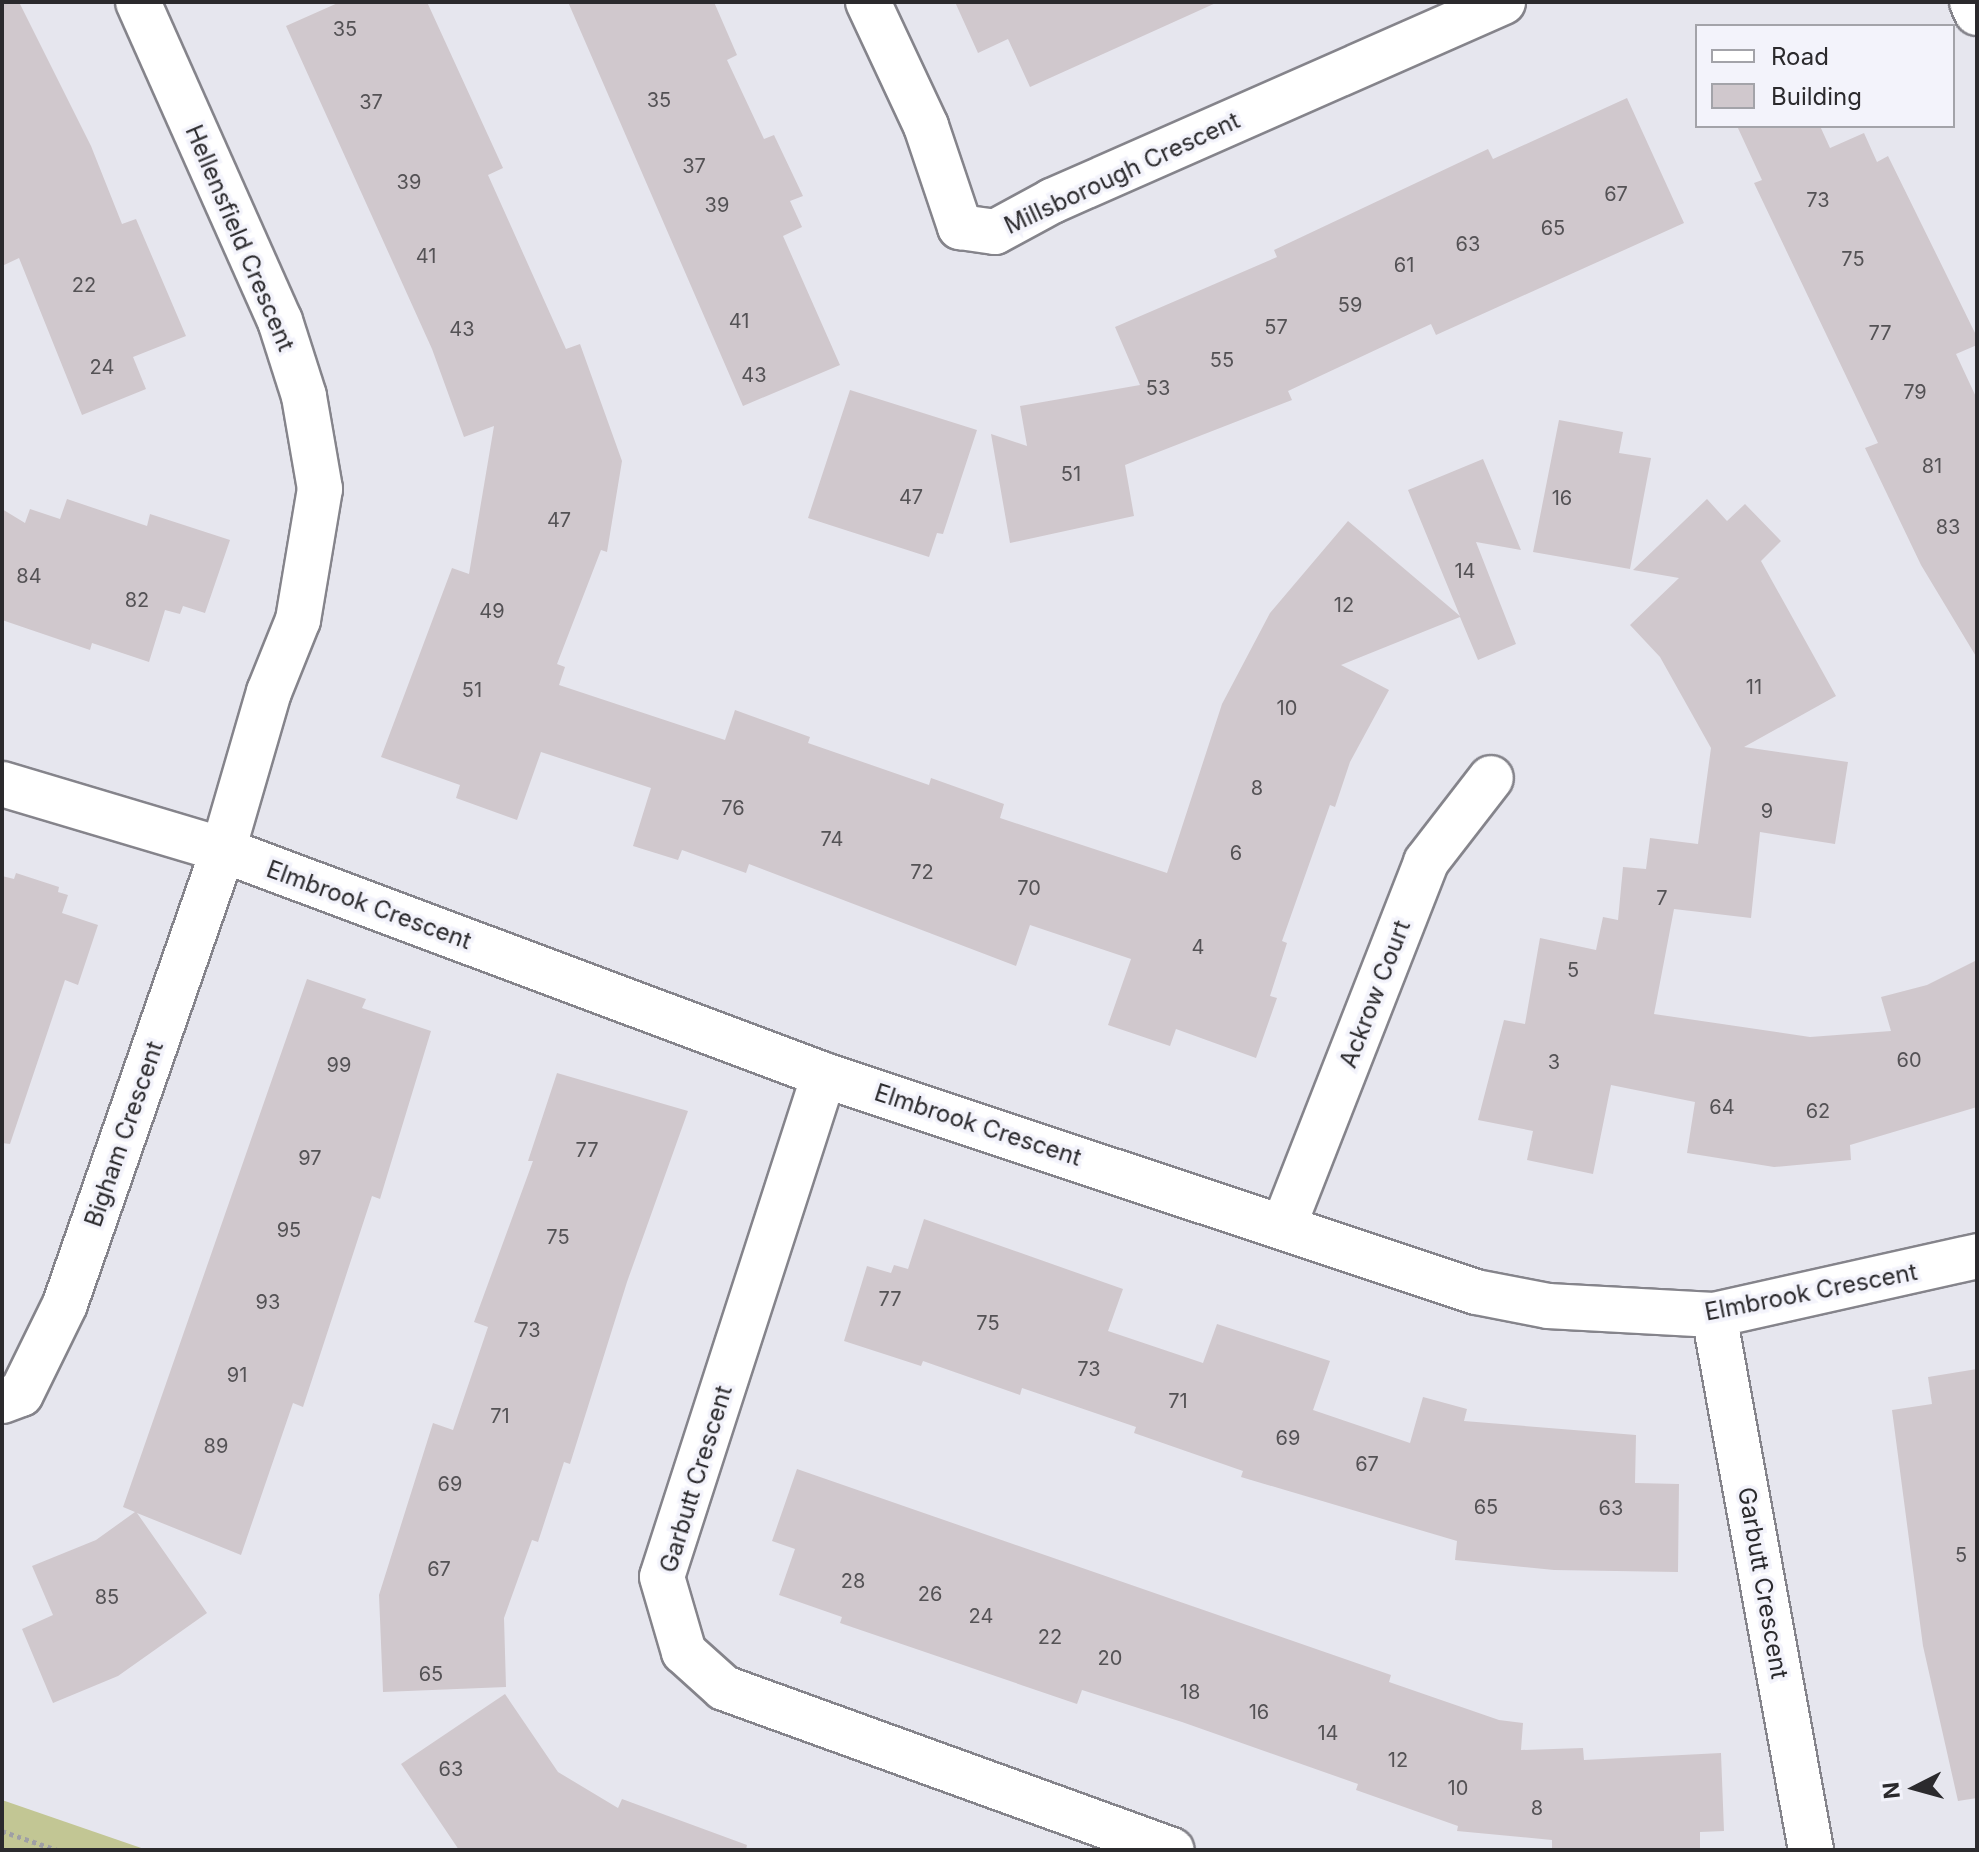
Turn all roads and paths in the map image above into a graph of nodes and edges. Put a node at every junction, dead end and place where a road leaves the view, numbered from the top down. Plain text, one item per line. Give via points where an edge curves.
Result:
1 (138, 2) edge
2 (868, 2) edge
3 (1503, 2) edge
4 (1972, 2) edge
5 (1977, 13) edge
6 (1491, 778) dead end
7 (2, 784) edge
8 (223, 850) junction
9 (824, 1075) junction
10 (1284, 1225) junction
11 (1977, 1256) edge
12 (1714, 1315) junction
13 (2, 1401) edge
14 (2, 1831) edge
15 (57, 1850) edge
16 (1172, 1850) edge
17 (1811, 1850) edge

1 - 8 street, Hellensfield Crescent via 280,321 304,396 320,489 298,620 269,692
2 - 3 street, Millsborough Crescent via 926,126 960,227 995,232 1052,201
4 - 5 street
6 - 10 street, Ackrow Court via 1426,862
7 - 8 street, Elmbrook Crescent
8 - 9 street, Elmbrook Crescent
8 - 13 street, Bigham Crescent via 65,1304 21,1394
9 - 10 street, Elmbrook Crescent
9 - 16 street, Garbutt Crescent via 662,1577 684,1652 724,1688
10 - 12 street, Elmbrook Crescent via 1476,1292 1548,1306
11 - 12 street, Elmbrook Crescent
12 - 17 street, Garbutt Crescent
14 - 15 path

